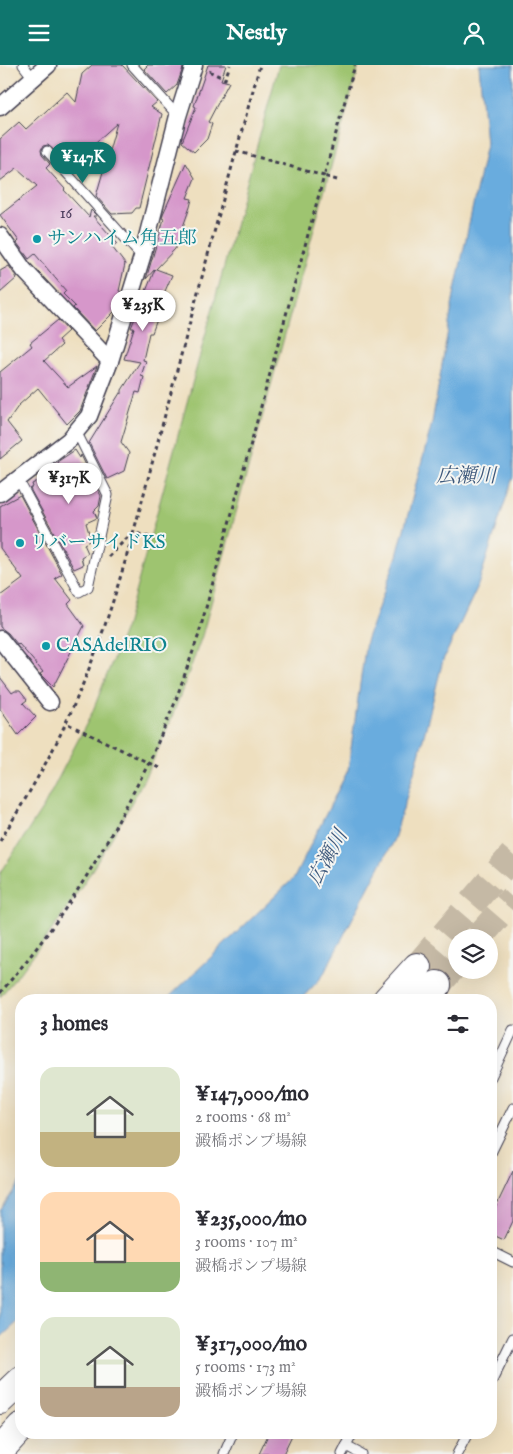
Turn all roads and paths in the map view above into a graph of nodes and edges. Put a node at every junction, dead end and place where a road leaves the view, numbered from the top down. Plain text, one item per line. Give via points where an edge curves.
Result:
1 (23, 65) edge
2 (48, 65) edge
3 (132, 65) edge
4 (230, 65) edge
5 (260, 65) edge
6 (355, 65) edge
7 (199, 67) edge
8 (33, 79) junction
9 (0, 107) edge
10 (178, 116) junction
11 (47, 151) dead end
12 (236, 151) junction
13 (324, 176) junction
14 (337, 180) dead end
15 (0, 236) edge
16 (142, 257) junction
17 (110, 361) junction
18 (76, 431) junction
19 (18, 479) junction
20 (0, 493) edge
21 (133, 532) junction
22 (149, 537) dead end
23 (92, 573) junction
24 (0, 639) edge
25 (50, 702) dead end
26 (65, 714) dead end
27 (69, 717) junction
28 (66, 723) junction
29 (149, 763) junction
30 (159, 768) dead end
31 (0, 841) edge
32 (417, 967) tunnel mouth
33 (0, 993) edge
34 (393, 994) edge
35 (513, 1030) edge
36 (497, 1064) edge
37 (513, 1107) edge
38 (497, 1140) edge
39 (497, 1254) edge
40 (513, 1262) edge
41 (513, 1339) edge
42 (497, 1371) edge
43 (15, 1386) edge
44 (0, 1400) edge
45 (15, 1434) edge
46 (231, 1439) edge
47 (465, 1439) edge
48 (0, 1450) edge
49 (344, 1450) edge
50 (224, 1454) edge
51 (361, 1454) edge
52 (457, 1454) edge

1 - 8 lane
2 - 8 street
3 - 10 lane
4 - 7 path via 225,79
5 - 12 path
6 - 13 path
7 - 10 street
8 - 9 street
10 - 16 street
11 - 16 lane
12 - 13 path
12 - 21 path
13 - 14 path
13 - 29 path via 198,637
15 - 17 street via 24,270
16 - 17 street
17 - 18 street via 89,416
18 - 19 street
18 - 23 lane via 108,495
19 - 20 street
19 - 23 lane via 79,592 88,587
21 - 22 path
21 - 23 path
21 - 27 path via 109,613
24 - 25 street
26 - 27 path
27 - 28 path
28 - 29 path
28 - 31 path via 36,782
29 - 30 path
29 - 33 path via 98,857 62,913
32 - 34 highway
35 - 36 lane
37 - 38 lane
39 - 40 lane
41 - 42 lane
43 - 44 highway
45 - 48 highway
46 - 50 lane
47 - 52 lane
49 - 51 lane

